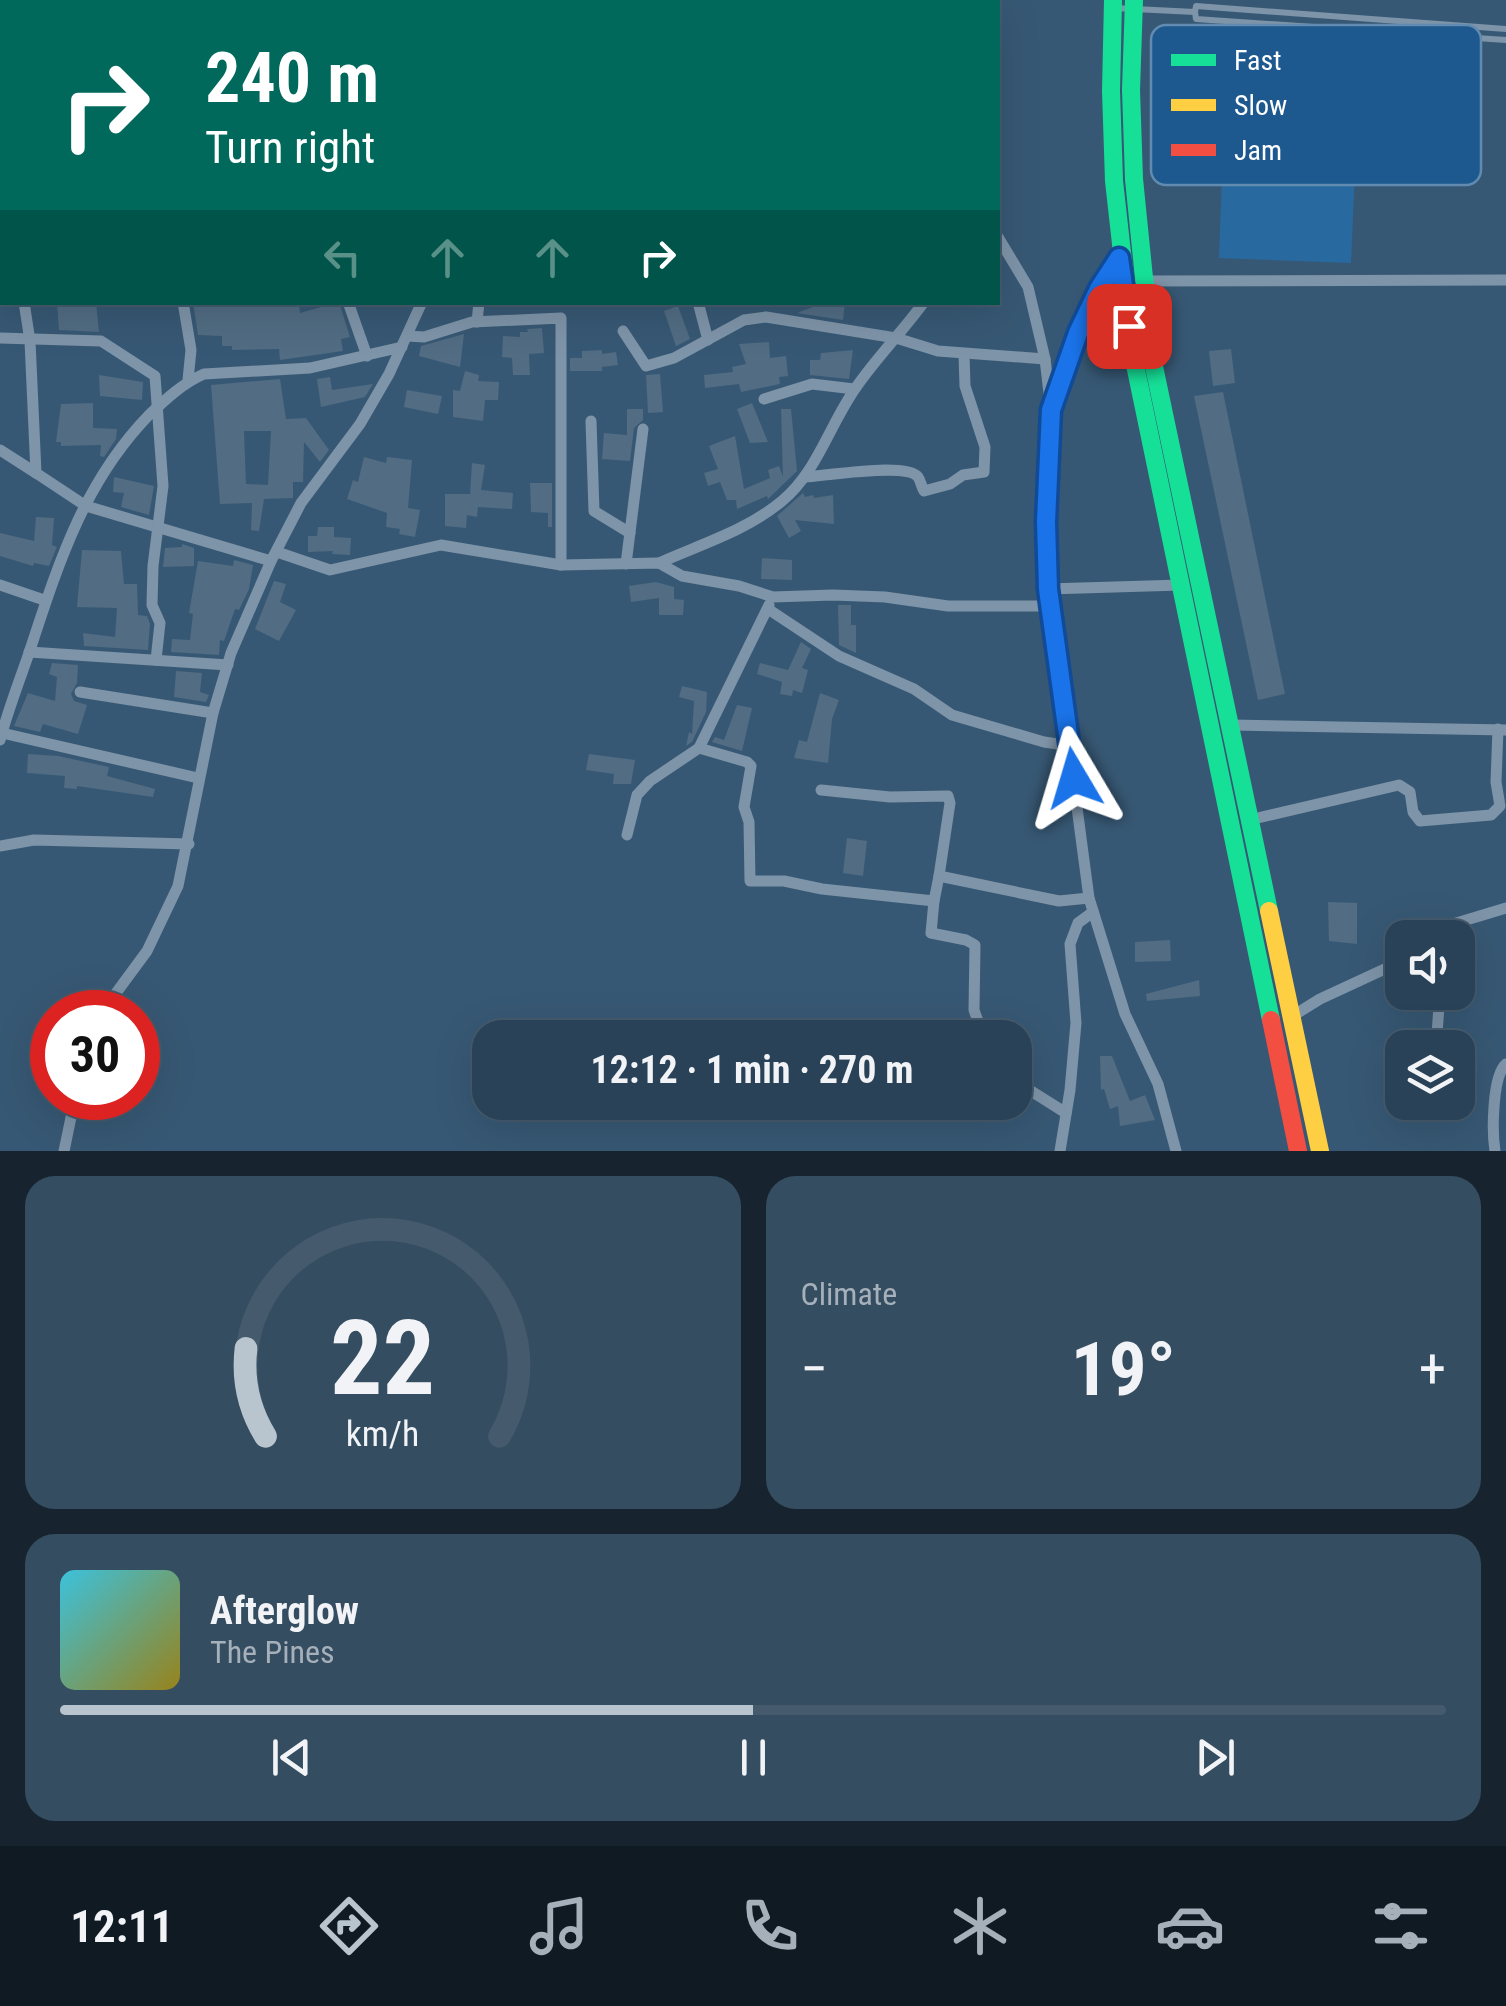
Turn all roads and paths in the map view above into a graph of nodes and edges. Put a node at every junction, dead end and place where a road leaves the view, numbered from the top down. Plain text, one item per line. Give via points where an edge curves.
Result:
1 (1113, 4) edge
2 (1134, 4) edge
3 (1195, 12) junction
4 (1285, 25) edge
5 (1452, 25) edge
6 (1481, 27) edge
7 (1506, 29) edge
8 (1481, 38) edge
9 (1506, 40) edge
10 (1000, 240) edge
11 (1119, 258) junction
12 (1506, 280) edge
13 (1141, 281) junction
14 (24, 305) edge
15 (184, 305) edge
16 (349, 305) edge
17 (421, 305) edge
18 (479, 305) edge
19 (699, 305) edge
20 (922, 305) edge
21 (477, 322) junction
22 (624, 331) dead end
23 (0, 338) edge
24 (896, 338) junction
25 (708, 340) junction
26 (30, 341) junction
27 (405, 342) junction
28 (964, 354) junction
29 (367, 356) junction
30 (1045, 359) junction
31 (188, 380) junction
32 (854, 389) junction
33 (764, 399) dead end
34 (158, 406) junction
35 (1051, 410) junction
36 (591, 421) dead end
37 (643, 429) dead end
38 (0, 450) edge
39 (36, 473) junction
40 (805, 478) junction
41 (1170, 487) junction
42 (86, 506) junction
43 (156, 526) junction
44 (630, 533) junction
45 (274, 557) junction
46 (659, 562) junction
47 (562, 564) junction
48 (626, 564) junction
49 (0, 585) edge
50 (1181, 585) junction
51 (1048, 589) junction
52 (44, 600) junction
53 (770, 603) junction
54 (1050, 606) junction
55 (29, 652) junction
56 (156, 660) junction
57 (228, 665) junction
58 (0, 690) edge
59 (14, 692) junction
60 (80, 692) dead end
61 (213, 713) junction
62 (1230, 725) junction
63 (1502, 730) edge
64 (1, 737) edge
65 (1071, 746) junction
66 (699, 748) junction
67 (198, 778) junction
68 (821, 790) dead end
69 (1249, 820) junction
70 (627, 836) dead end
71 (189, 844) junction
72 (0, 846) edge
73 (939, 876) junction
74 (1089, 898) junction
75 (934, 901) junction
76 (1506, 908) edge
77 (1094, 912) junction
78 (1466, 920) edge
79 (1385, 969) edge
80 (119, 990) edge
81 (1291, 1017) junction
82 (978, 1020) edge
83 (1506, 1064) edge
84 (1032, 1092) edge
85 (1066, 1113) junction
86 (70, 1120) edge
87 (64, 1151) edge
88 (1060, 1151) edge
89 (1176, 1151) edge
90 (1298, 1151) edge
91 (1320, 1151) edge
92 (1494, 1151) edge

1 - 2 lane
1 - 11 street
2 - 3 lane
2 - 13 street via 1131,152
3 - 4 lane via 1196,19
3 - 5 lane via 1196,6
6 - 7 lane
8 - 9 lane
10 - 30 street via 1028,287
11 - 35 street via 1078,333
11 - 41 street via 1134,360
12 - 13 street
13 - 41 street
14 - 26 street
15 - 31 street via 192,350
16 - 29 street
17 - 27 street
18 - 21 street
19 - 25 street
20 - 24 street
21 - 27 street
21 - 47 street via 563,321
22 - 25 street via 646,366
23 - 26 street
24 - 25 street via 766,317 744,320
24 - 28 street
24 - 32 street
26 - 34 street via 106,344 154,373
26 - 39 street
27 - 29 street
27 - 45 street
28 - 30 street
28 - 40 street via 965,386 985,447 984,472 924,491 912,473
29 - 31 street
30 - 35 street
31 - 34 street
32 - 33 street via 812,384
32 - 40 street
34 - 42 street via 121,444
34 - 43 street via 163,486
35 - 51 street
36 - 44 street via 594,511
37 - 44 street
38 - 39 street
39 - 42 street
40 - 46 street via 750,522
41 - 50 street
41 - 62 street
42 - 43 street
42 - 52 street
43 - 45 street
43 - 56 street
44 - 48 street
45 - 47 street via 322,570 442,545
45 - 57 street
46 - 48 street
46 - 53 street via 682,576 739,586
47 - 48 street
49 - 52 street
50 - 51 street
50 - 90 street
51 - 54 street
52 - 55 street
53 - 54 street via 833,595 948,606
53 - 65 street via 839,656 914,690 952,716
53 - 66 street
54 - 65 street
55 - 56 street
55 - 59 street
56 - 57 street
57 - 61 street
58 - 59 street
59 - 64 street
60 - 61 street
61 - 67 street
62 - 63 street
62 - 69 street
63 - 69 street via 1500,806 1491,815 1420,821 1410,792 1399,785
64 - 67 street
65 - 74 street
66 - 70 street via 638,795
66 - 75 street via 751,766 744,800 750,881
67 - 71 street
68 - 73 street via 948,796
69 - 81 street
71 - 72 street via 34,840
71 - 80 street via 158,932
73 - 74 street via 1059,902
73 - 75 street
74 - 77 street
75 - 82 street via 931,933 975,945
76 - 78 street
77 - 85 street via 1078,923 1070,944 1076,1023
77 - 89 street
79 - 81 street
81 - 91 street
83 - 92 street via 1498,1074
84 - 85 street
85 - 88 street
86 - 87 street

